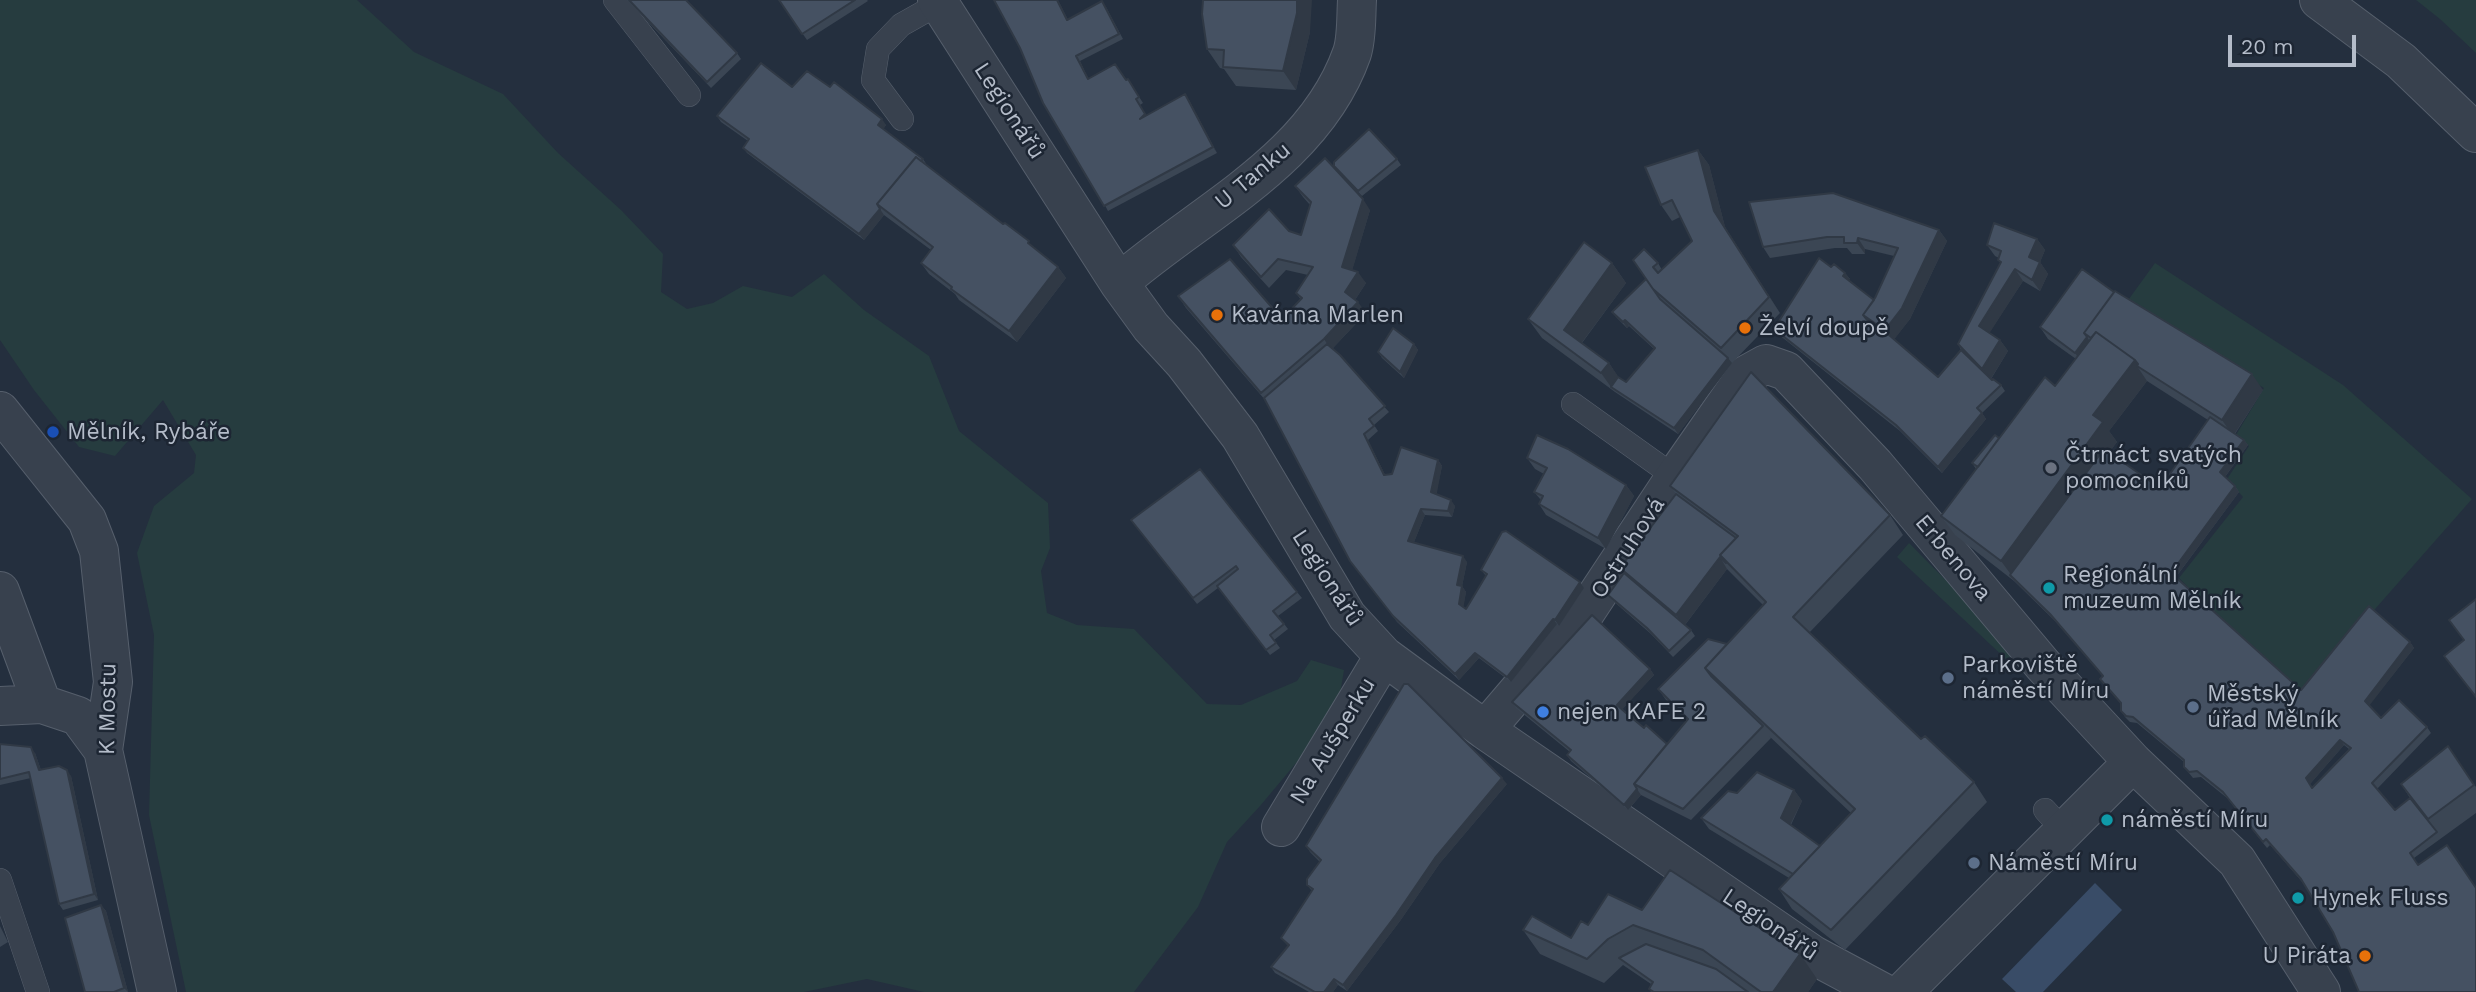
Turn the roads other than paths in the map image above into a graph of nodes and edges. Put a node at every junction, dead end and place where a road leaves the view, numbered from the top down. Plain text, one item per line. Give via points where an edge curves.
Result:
1 (615, 0) edge
2 (1357, 0) edge
3 (2322, 1) edge
4 (938, 2) edge
5 (689, 95) dead end
6 (902, 119) dead end
7 (2476, 134) edge
8 (1119, 283) junction
9 (1766, 364) joint
10 (1573, 404) dead end
11 (0, 411) edge
12 (1675, 477) junction
13 (0, 591) edge
14 (1384, 656) junction
15 (42, 704) junction
16 (0, 706) edge
17 (1485, 730) junction
18 (103, 750) junction
19 (2133, 762) junction
20 (1281, 827) dead end
21 (0, 880) edge
22 (38, 992) edge
23 (157, 992) edge
24 (1882, 992) edge
25 (1903, 992) edge
26 (2321, 992) edge

1 - 5 lane
2 - 8 street, U Tanku via 1353,51 1331,101 1273,166
3 - 7 street via 2401,61
4 - 6 lane via 901,25 878,49 873,80
4 - 8 street, Legionářů
8 - 14 street, Legionářů via 1240,436 1347,616
9 - 12 street, Ostruhová via 1746,375
9 - 19 street, Erbenova via 1786,371 1875,464 2043,665
10 - 12 lane
11 - 18 street, K Mostu via 87,520 99,551 113,682
12 - 17 street, Ostruhová via 1585,613
13 - 15 street
14 - 17 street, Legionářů
14 - 20 street, Na Aušperku
15 - 16 street
15 - 18 street via 78,716
17 - 24 street, Legionářů via 1813,955
18 - 23 street, K Mostu
19 - 25 street via 2054,821
19 - 26 street via 2237,861
21 - 22 lane

